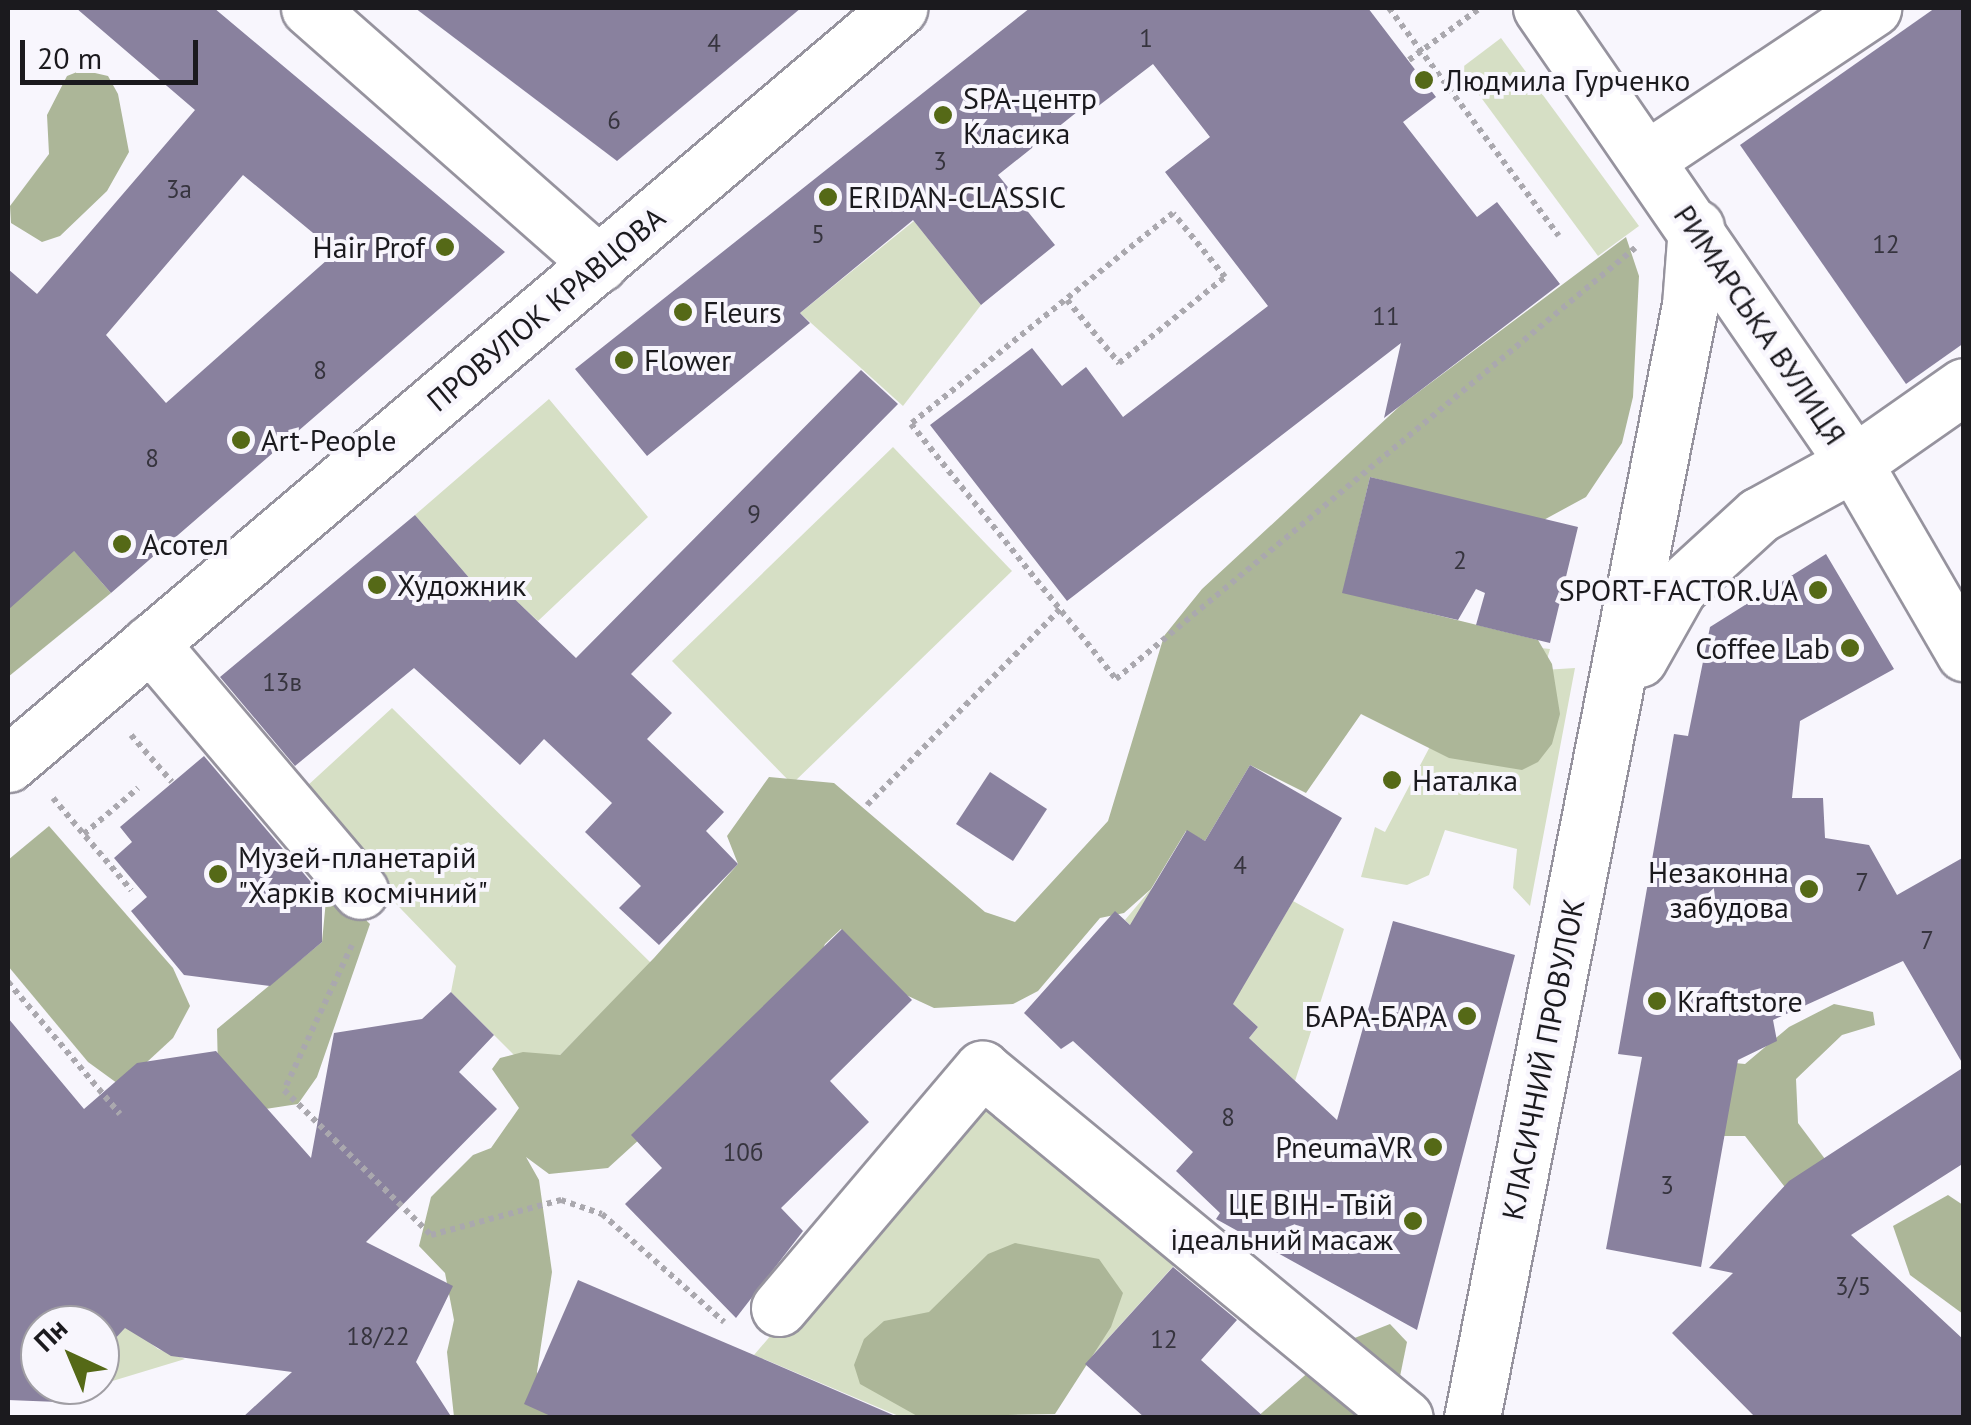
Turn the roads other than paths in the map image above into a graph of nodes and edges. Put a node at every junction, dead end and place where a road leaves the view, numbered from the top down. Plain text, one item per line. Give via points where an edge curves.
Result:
1 (309, 8) edge
2 (900, 8) edge
3 (1541, 8) edge
4 (1873, 8) edge
5 (1647, 159) junction
6 (1674, 230) junction
7 (600, 264) junction
8 (1964, 386) edge
9 (1854, 464) junction
10 (150, 643) junction
11 (1964, 653) edge
12 (1616, 700) junction
13 (25, 774) edge
14 (360, 891) road end
15 (778, 1308) road end
16 (1406, 1418) edge
17 (1472, 1418) edge

1 - 7 street
2 - 7 street, ПРОВУЛОК КРАВЦОВА
3 - 5 street, РИМАРСЬКА ВУЛИЦЯ
4 - 5 street
5 - 6 street, РИМАРСЬКА ВУЛИЦЯ
6 - 9 street, РИМАРСЬКА ВУЛИЦЯ
6 - 12 street, КЛАСИЧНИЙ ПРОВУЛОК via 1690,305
7 - 10 street, ПРОВУЛОК КРАВЦОВА
8 - 9 street, КЛАСИЧНИЙ ПРОВУЛОК
9 - 11 street, РИМАРСЬКА ВУЛИЦЯ
9 - 12 street, КЛАСИЧНИЙ ПРОВУЛОК via 1759,515 1679,588
10 - 13 street, ПРОВУЛОК КРАВЦОВА
10 - 14 street
12 - 17 street, КЛАСИЧНИЙ ПРОВУЛОК
15 - 16 street via 982,1070

